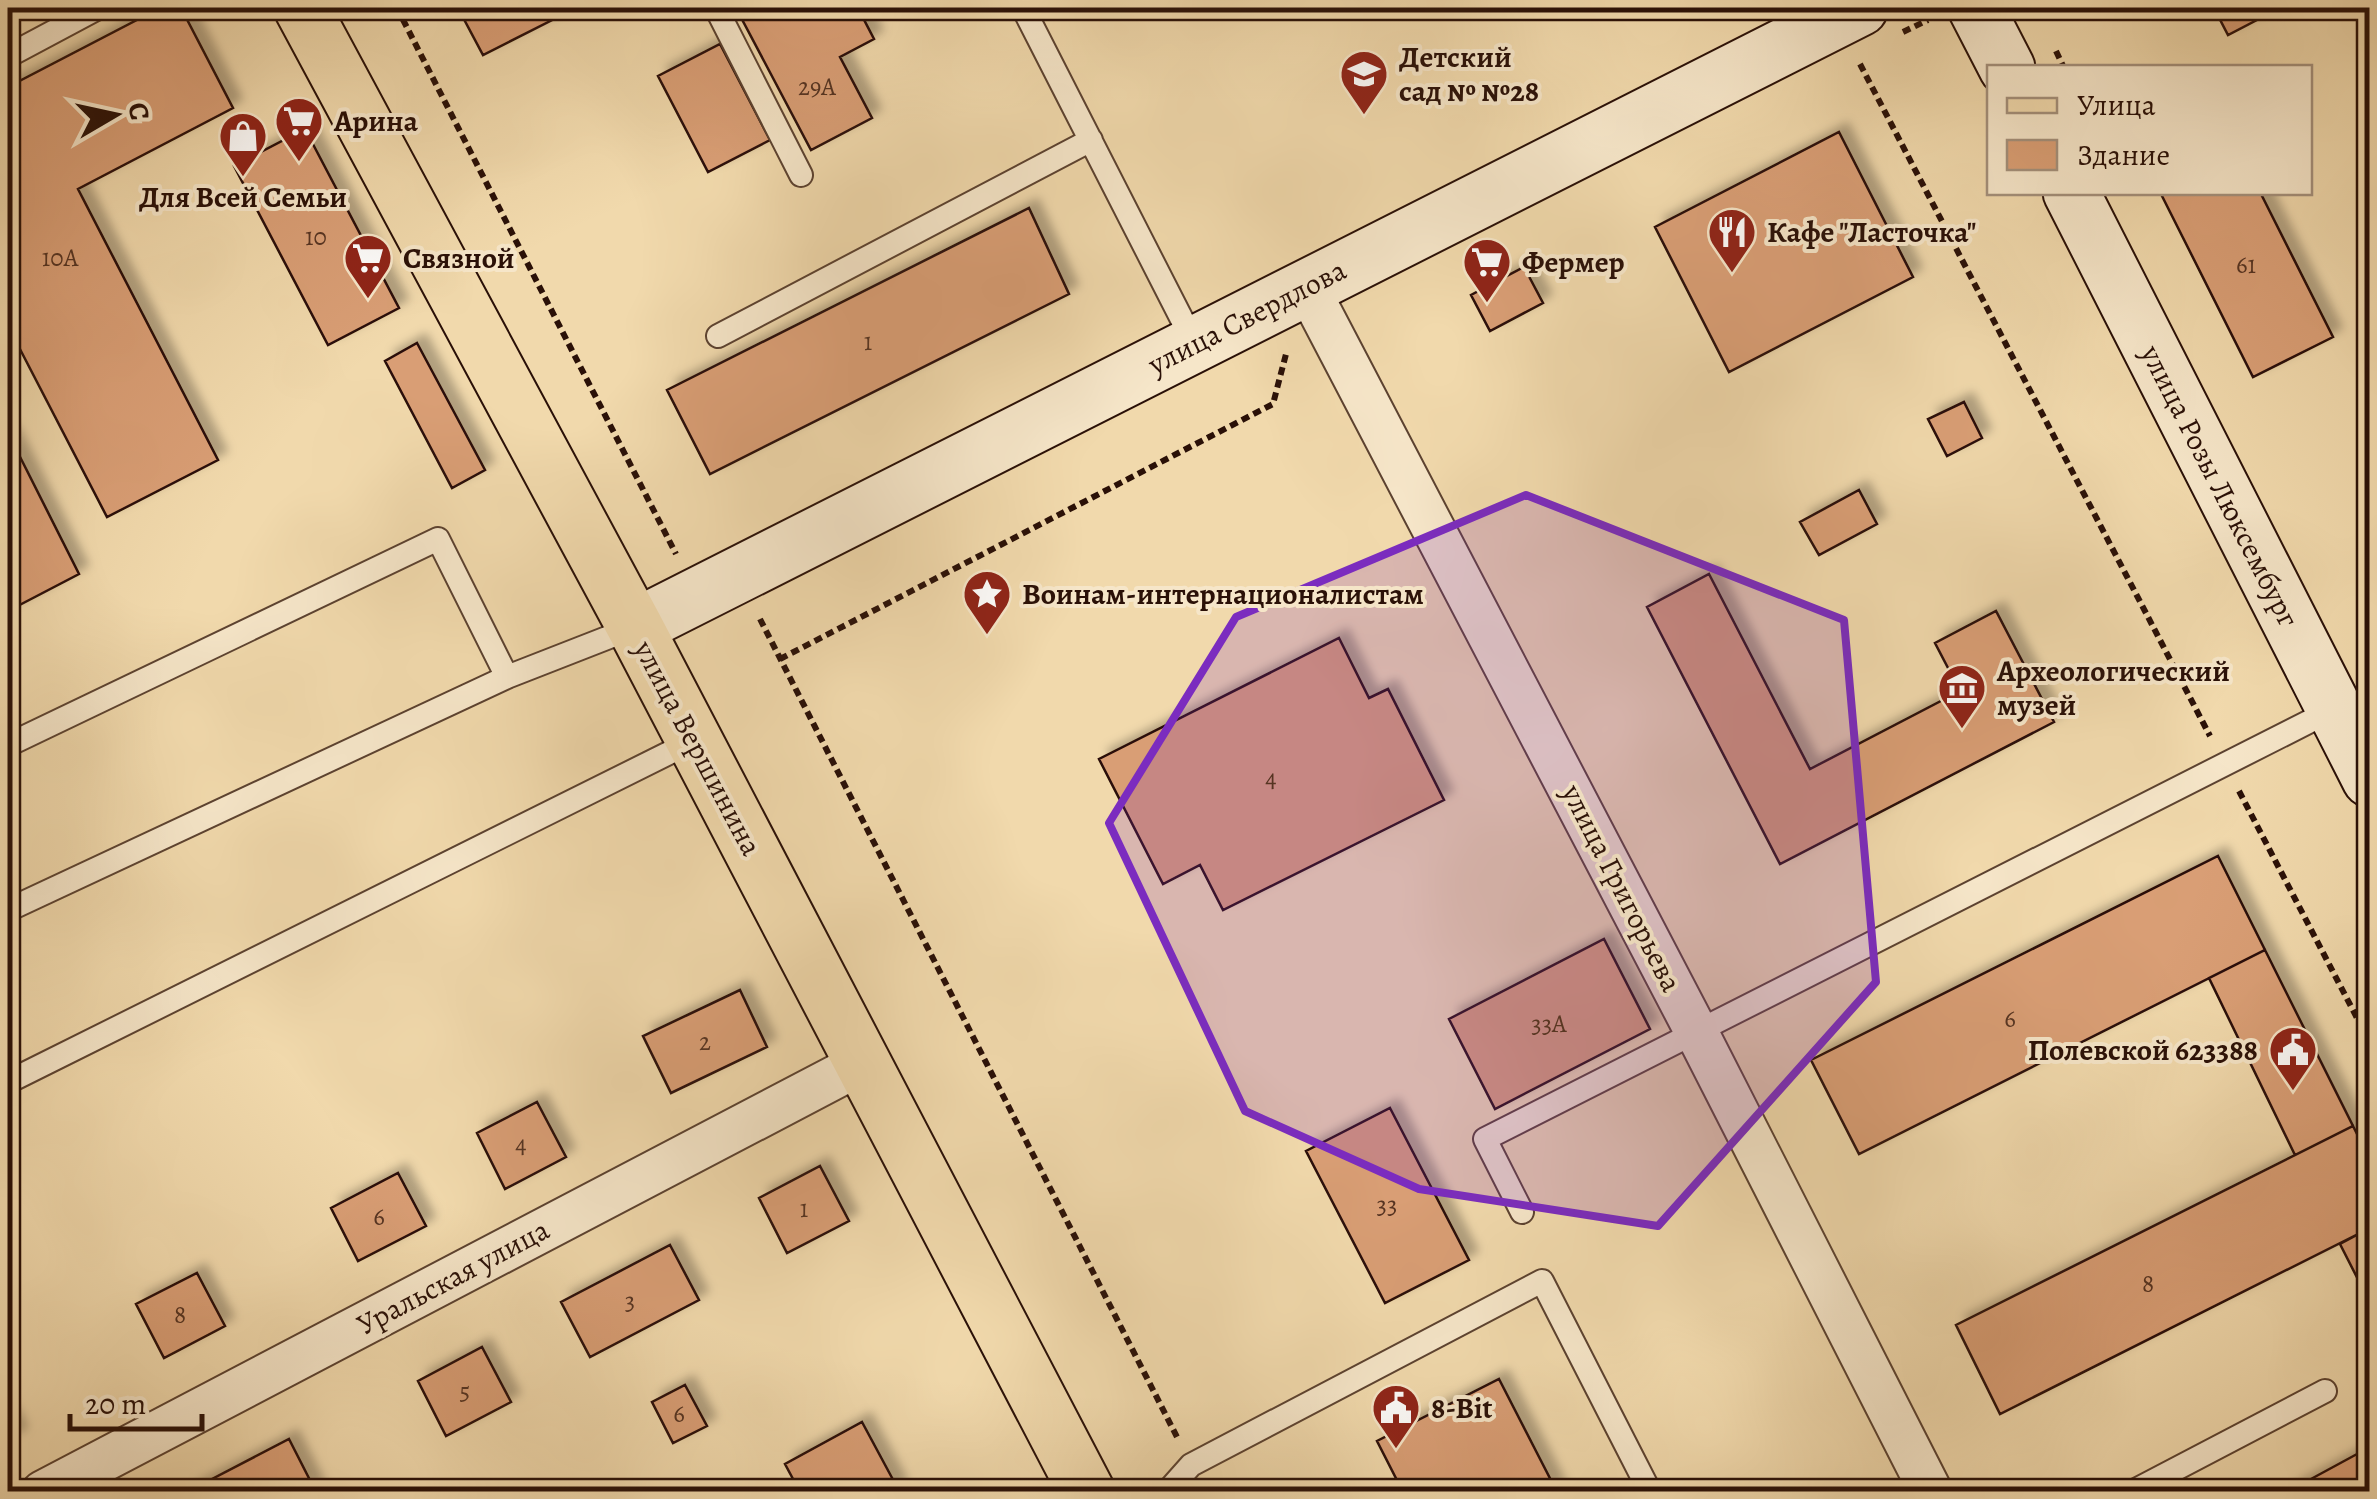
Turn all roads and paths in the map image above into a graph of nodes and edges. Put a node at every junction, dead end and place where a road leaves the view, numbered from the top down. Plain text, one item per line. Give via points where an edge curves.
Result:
1 (98, 8) edge
2 (302, 8) edge
3 (397, 8) edge
4 (716, 8) edge
5 (1023, 8) edge
6 (1976, 8) edge
7 (1858, 32) edge
8 (8, 56) edge
9 (2005, 65) edge
10 (1091, 140) junction
11 (801, 174) dead end
12 (2073, 195) edge
13 (1307, 287) junction
14 (718, 336) dead end
15 (1194, 343) junction
16 (1273, 404) dead end
17 (717, 584) junction
18 (635, 627) junction
19 (780, 659) junction
20 (507, 677) junction
21 (2334, 709) junction
22 (693, 741) junction
23 (8, 744) edge
24 (2225, 764) junction
25 (2370, 779) edge
26 (8, 910) edge
27 (1696, 1031) junction
28 (2370, 1043) edge
29 (864, 1062) junction
30 (8, 1082) edge
31 (1522, 1212) dead end
32 (2326, 1392) dead end
33 (1191, 1465) junction
34 (44, 1492) edge
35 (1087, 1492) edge
36 (1167, 1492) edge
37 (1650, 1492) edge
38 (1931, 1492) edge
39 (2132, 1492) edge

1 - 8 lane
2 - 18 main road, улица Вершинина
3 - 17 path
4 - 11 lane
5 - 10 lane
6 - 9 street
7 - 13 street, улица Свердлова
7 - 24 path
10 - 14 lane
10 - 15 lane
12 - 21 street, улица Розы Люксембург
13 - 15 street, улица Свердлова
13 - 27 street, улица Григорьева
15 - 17 street, улица Свердлова
16 - 19 path
17 - 18 street, улица Свердлова
17 - 19 path
18 - 20 lane
18 - 22 main road, улица Вершинина
19 - 33 path
20 - 23 lane via 438,539
20 - 26 lane
21 - 24 lane
21 - 25 street, улица Розы Люксембург
22 - 29 main road, улица Вершинина
22 - 30 lane
24 - 27 lane
24 - 28 path
27 - 31 lane via 1484,1139
27 - 38 street, улица Григорьева
29 - 34 street, Уральская улица
29 - 35 main road, улица Вершинина
32 - 39 lane
33 - 36 lane
33 - 37 lane via 1542,1281

